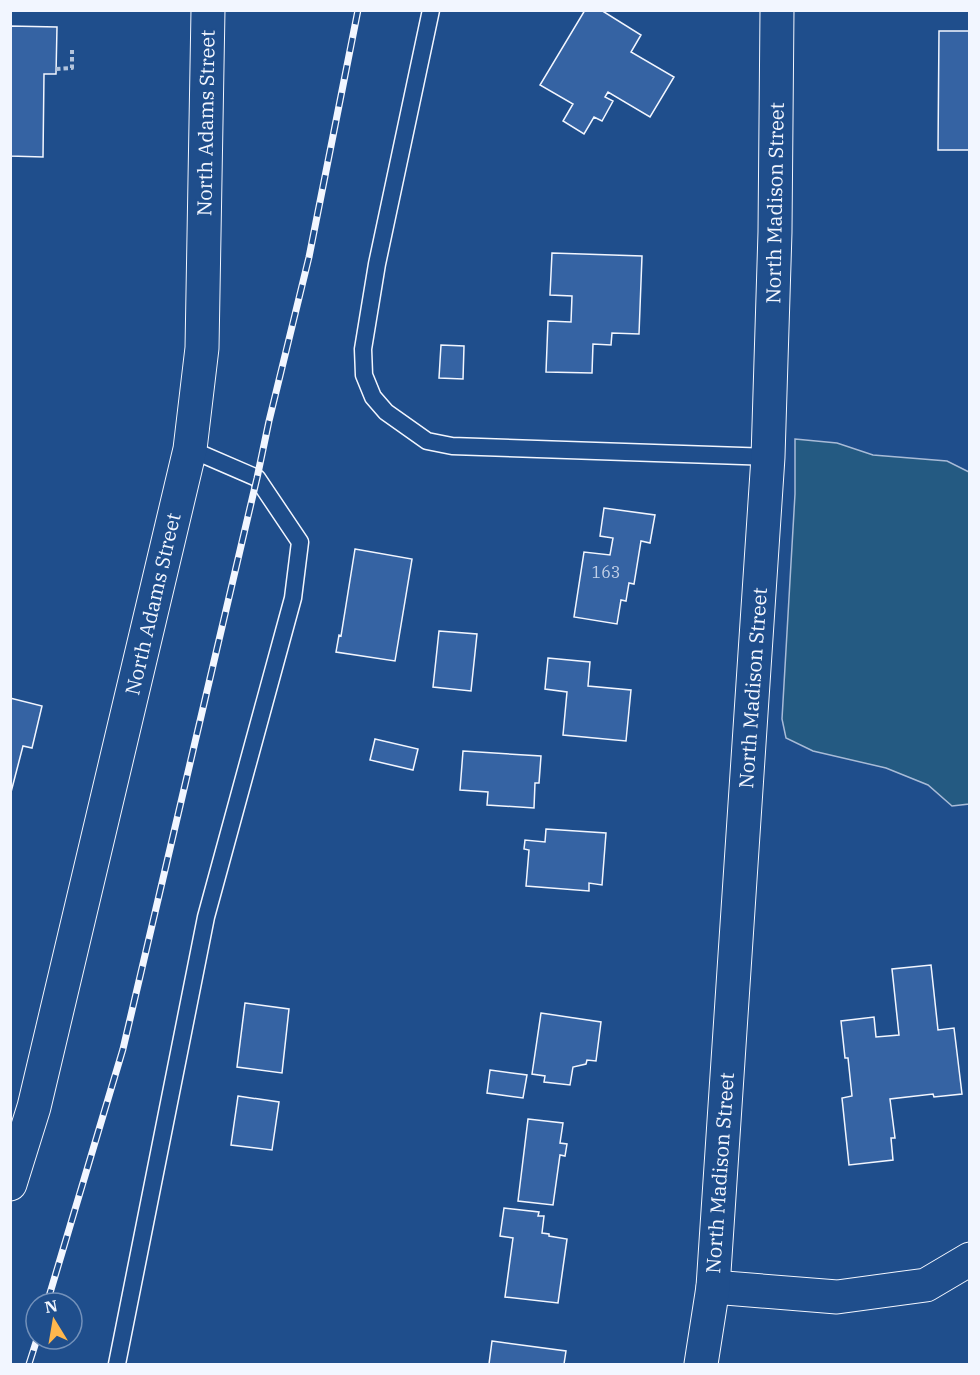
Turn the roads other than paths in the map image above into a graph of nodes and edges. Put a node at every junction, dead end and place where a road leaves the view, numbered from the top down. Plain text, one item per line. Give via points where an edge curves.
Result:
1 (208, 10) edge
2 (431, 10) edge
3 (777, 10) edge
4 (190, 449) junction
5 (768, 457) junction
6 (10, 1184) edge
7 (969, 1259) edge
8 (713, 1287) junction
9 (117, 1365) edge
10 (701, 1365) edge

1 - 4 street, North Adams Street via 202,348
2 - 5 lane via 363,349 364,375 373,397 386,412 427,441 452,446
3 - 5 street, North Madison Street
4 - 6 street, North Adams Street via 34,1107
4 - 9 lane via 256,478 300,542 293,598 206,917
5 - 8 street, North Madison Street
7 - 8 street via 926,1285 837,1297
8 - 10 street, North Madison Street

